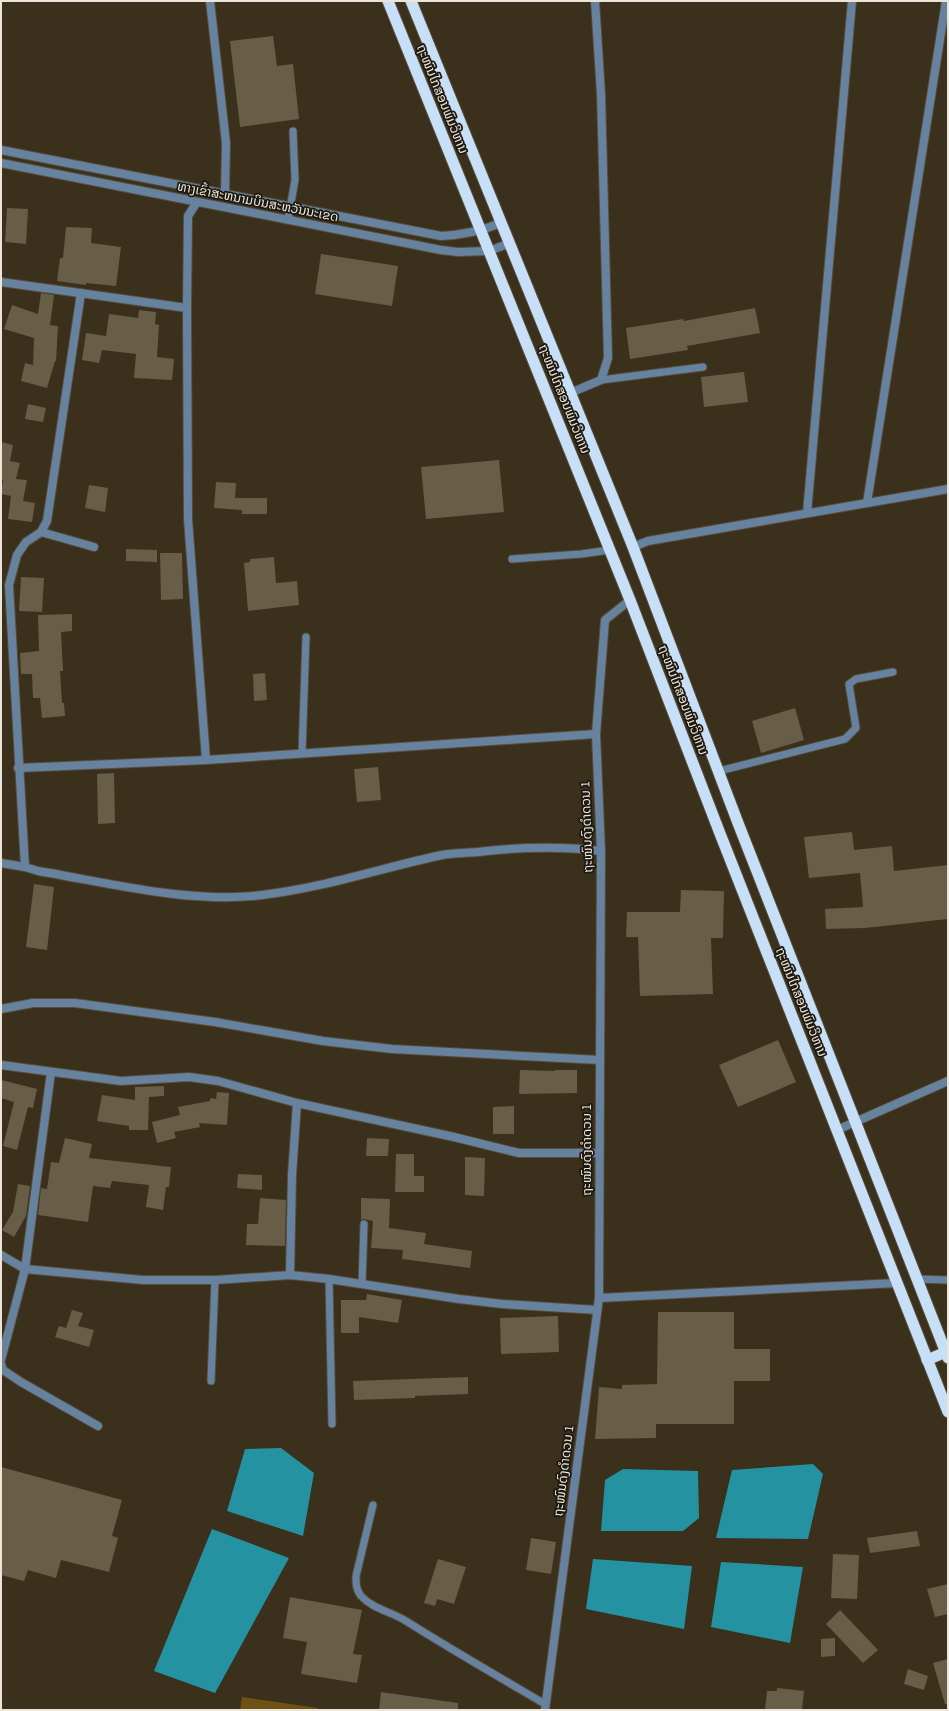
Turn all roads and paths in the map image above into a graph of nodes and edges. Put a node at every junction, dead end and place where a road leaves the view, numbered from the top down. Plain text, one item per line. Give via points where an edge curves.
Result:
1 (210, 1) edge
2 (388, 1) edge
3 (411, 1) edge
4 (595, 1) edge
5 (852, 1) edge
6 (946, 1) edge
7 (293, 131) dead end
8 (1, 150) edge
9 (1, 163) edge
10 (225, 195) junction
11 (197, 202) junction
12 (290, 208) junction
13 (288, 220) junction
14 (501, 223) junction
15 (481, 231) junction
16 (510, 243) junction
17 (489, 251) junction
18 (1, 282) edge
19 (81, 292) junction
20 (187, 308) junction
21 (703, 367) dead end
22 (601, 380) junction
23 (570, 393) junction
24 (948, 489) edge
25 (867, 503) junction
26 (807, 513) junction
27 (41, 532) junction
28 (94, 547) dead end
29 (633, 547) junction
30 (610, 550) junction
31 (512, 559) dead end
32 (630, 600) junction
33 (306, 637) dead end
34 (893, 672) dead end
35 (596, 734) junction
36 (302, 753) junction
37 (206, 760) junction
38 (18, 768) junction
39 (719, 771) junction
40 (601, 850) junction
41 (1, 863) edge
42 (25, 867) junction
43 (1, 1009) edge
44 (600, 1060) junction
45 (1, 1065) edge
46 (51, 1072) junction
47 (948, 1081) edge
48 (297, 1103) junction
49 (856, 1122) junction
50 (837, 1130) junction
51 (599, 1153) junction
52 (364, 1224) dead end
53 (1, 1255) edge
54 (25, 1269) junction
55 (290, 1275) junction
56 (330, 1279) junction
57 (917, 1279) junction
58 (215, 1280) junction
59 (948, 1280) edge
60 (897, 1283) junction
61 (362, 1284) junction
62 (599, 1298) junction
63 (597, 1310) junction
64 (947, 1355) edge
65 (1, 1360) edge
66 (927, 1360) junction
67 (1, 1364) edge
68 (211, 1381) dead end
69 (948, 1412) edge
70 (332, 1424) dead end
71 (98, 1426) dead end
72 (373, 1505) dead end
73 (545, 1707) edge

1 - 10 street via 226,143
2 - 15 highway, ຖະໜົນໄກສອນພົມວິຫານ
3 - 14 highway, ຖະໜົນໄກສອນພົມວິຫານ
4 - 22 street via 601,94 608,358
5 - 26 street
6 - 25 street
7 - 12 lane via 295,180
8 - 10 street, ທາງເຂົ້າສະຫນາມບິນສະຫວັນນະເຂດ
9 - 11 street, ທາງເຂົ້າສະຫນາມບິນສະຫວັນນະເຂດ
10 - 12 street, ທາງເຂົ້າສະຫນາມບິນສະຫວັນນະເຂດ
11 - 13 street, ທາງເຂົ້າສະຫນາມບິນສະຫວັນນະເຂດ
11 - 20 street via 188,216
12 - 13 lane
12 - 15 street, ທາງເຂົ້າສະຫນາມບິນສະຫວັນນະເຂດ via 441,236
13 - 17 street, ທາງເຂົ້າສະຫນາມບິນສະຫວັນນະເຂດ via 441,250
14 - 15 street, ທາງເຂົ້າສະຫນາມບິນສະຫວັນນະເຂດ
14 - 16 highway, ຖະໜົນໄກສອນພົມວິຫານ
15 - 17 highway, ຖະໜົນໄກສອນພົມວິຫານ
16 - 17 street, ທາງເຂົ້າສະຫນາມບິນສະຫວັນນະເຂດ
16 - 23 highway, ຖະໜົນໄກສອນພົມວິຫານ
17 - 30 highway, ຖະໜົນໄກສອນພົມວິຫານ
18 - 19 street
19 - 20 street
19 - 27 street via 47,521
20 - 37 street via 188,520
21 - 22 lane
22 - 23 street
23 - 29 highway, ຖະໜົນໄກສອນພົມວິຫານ
24 - 25 street
25 - 26 street
26 - 29 street via 648,541
27 - 28 street
27 - 38 street via 26,542 17,555 9,585
29 - 39 highway, ຖະໜົນໄກສອນພົມວິຫານ
30 - 31 lane
30 - 32 highway, ຖະໜົນໄກສອນພົມວິຫານ
32 - 35 street, ຖະໜົນດົງດຳດວນ 1 via 605,620
32 - 50 highway, ຖະໜົນໄກສອນພົມວິຫານ
33 - 36 lane
34 - 39 lane via 856,679 849,684 856,728 846,739
35 - 36 street
35 - 40 street, ຖະໜົນດົງດຳດວນ 1
36 - 37 street
37 - 38 street
38 - 42 street
39 - 49 highway, ຖະໜົນໄກສອນພົມວິຫານ
40 - 42 street via 512,848 443,855 323,885 226,899 191,897
40 - 44 street, ຖະໜົນດົງດຳດວນ 1
41 - 42 street
43 - 44 street via 34,1004 75,1003 392,1049
44 - 51 street, ຖະໜົນດົງດຳດວນ 1
45 - 46 street
46 - 48 street via 121,1081 189,1077 218,1081
46 - 54 street
47 - 49 street
48 - 51 street via 519,1153
48 - 55 street via 292,1176
49 - 50 street
49 - 57 highway, ຖະໜົນໄກສອນພົມວິຫານ
50 - 60 highway, ຖະໜົນໄກສອນພົມວິຫານ
51 - 62 street, ຖະໜົນດົງດຳດວນ 1
52 - 61 lane
53 - 54 street
54 - 58 street via 143,1280
54 - 65 street
55 - 56 street
55 - 58 street
56 - 61 street
56 - 70 lane
57 - 59 lane
57 - 64 highway, ຖະໜົນໄກສອນພົມວິຫານ
58 - 68 lane
60 - 62 street
60 - 66 highway, ຖະໜົນໄກສອນພົມວິຫານ
61 - 63 street via 502,1304
62 - 63 street, ຖະໜົນດົງດຳດວນ 1
63 - 73 street, ຖະໜົນດົງດຳດວນ 1
64 - 66 highway
66 - 69 highway, ຖະໜົນໄກສອນພົມວິຫານ
67 - 71 street via 3,1370 21,1382
72 - 73 lane via 356,1576 356,1588 360,1595

